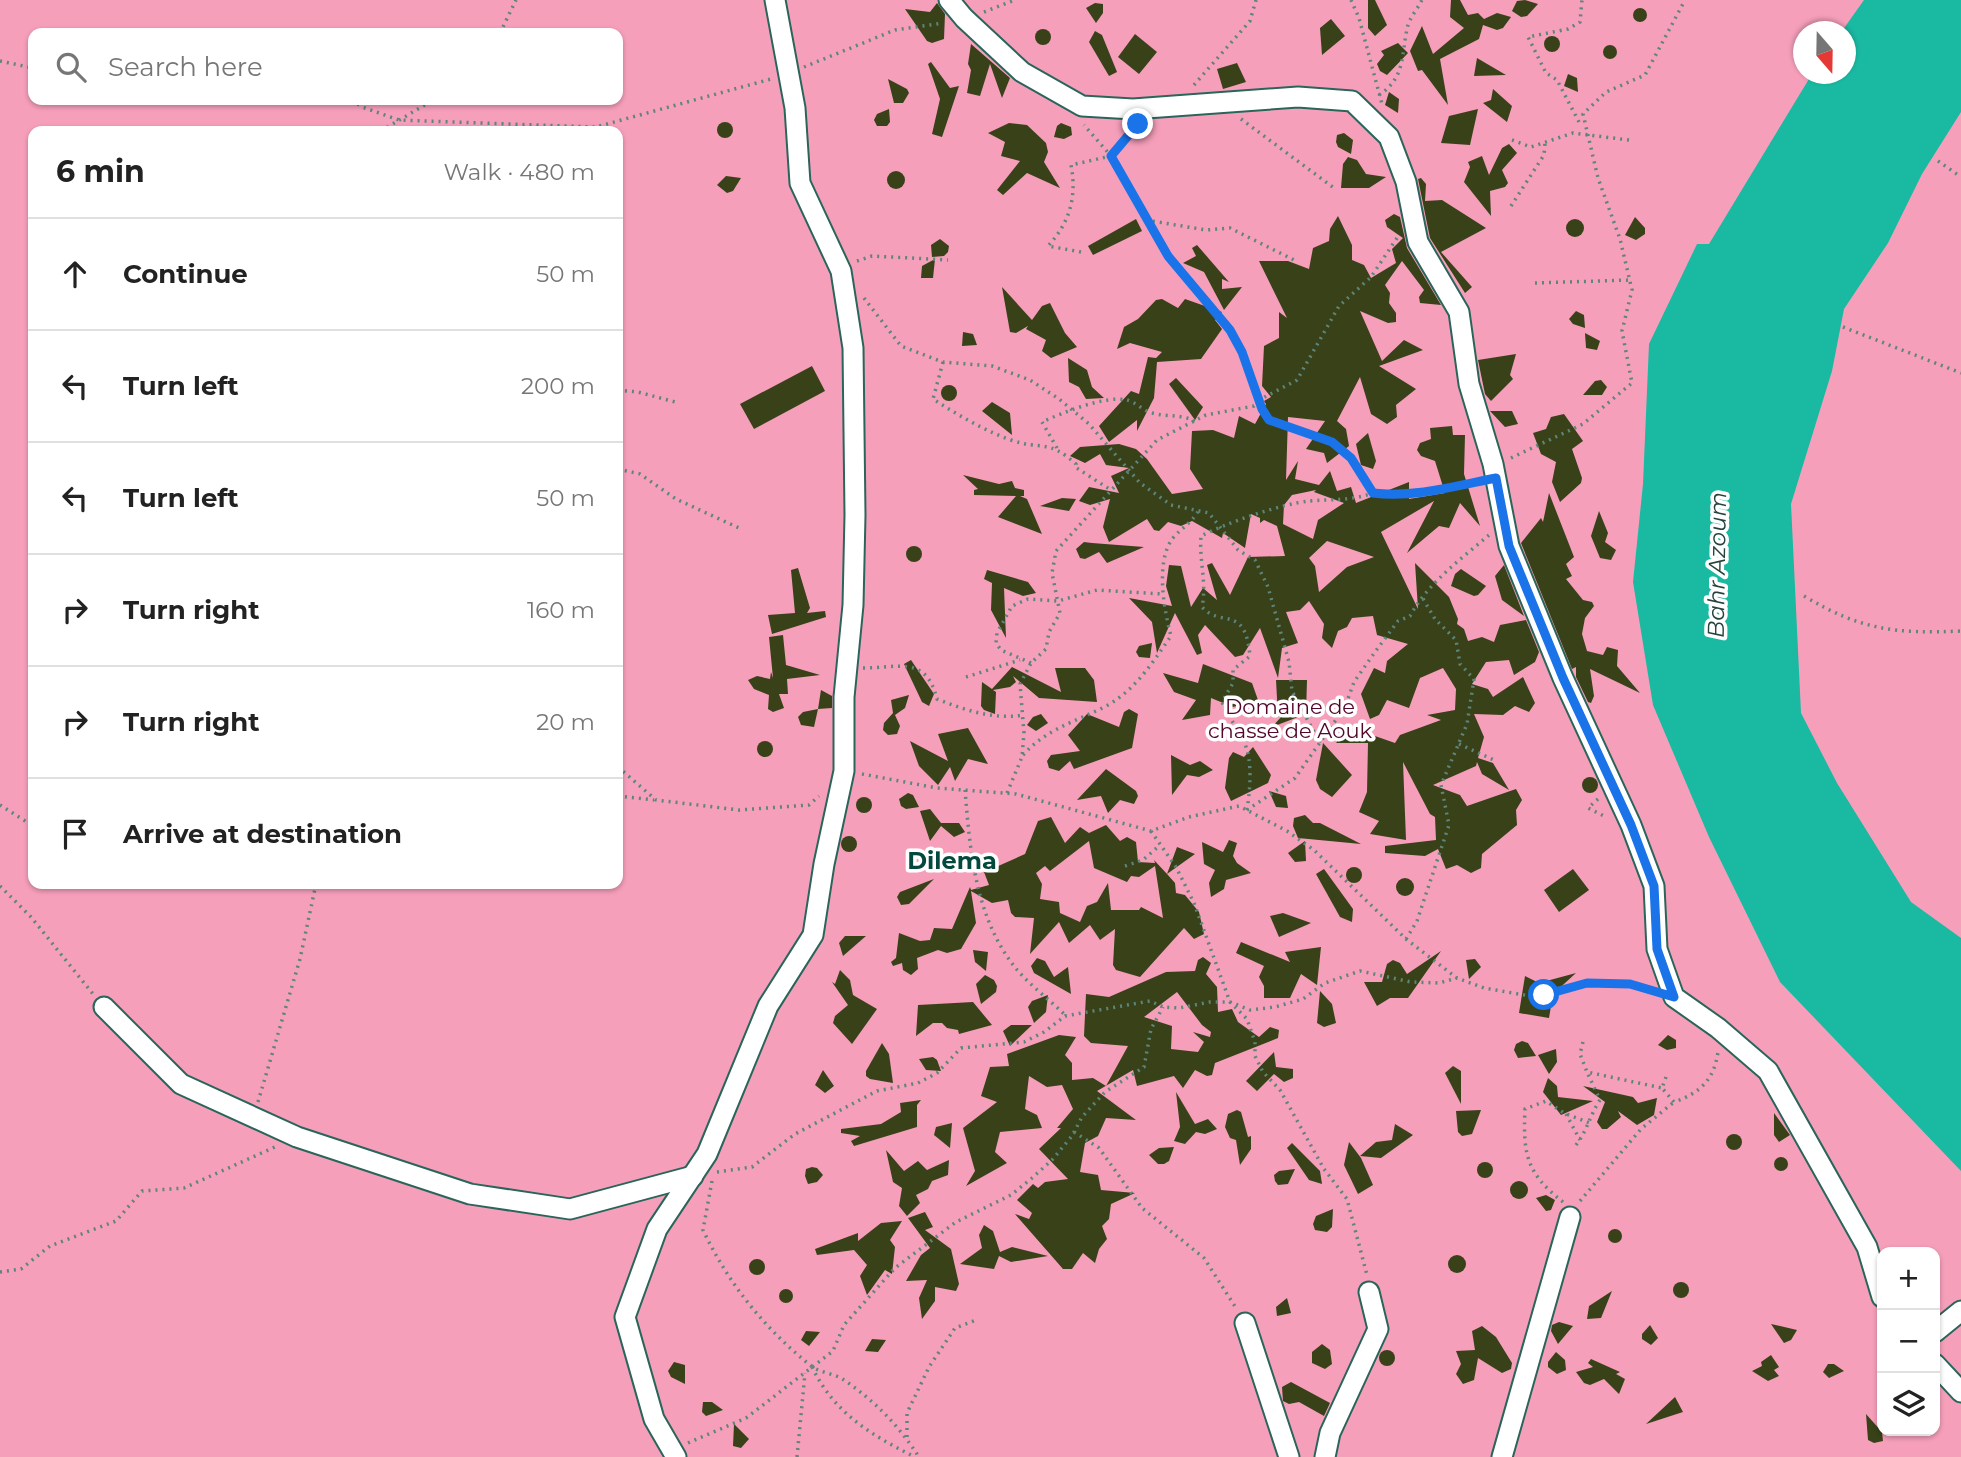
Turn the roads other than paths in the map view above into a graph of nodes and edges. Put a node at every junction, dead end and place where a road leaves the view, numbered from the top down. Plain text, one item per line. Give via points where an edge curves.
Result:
1 (775, 0) edge
2 (949, 0) edge
3 (104, 1007) road end
4 (692, 1176) junction
5 (1572, 1214) road end
6 (1877, 1280) edge
7 (1369, 1292) road end
8 (1961, 1311) edge
9 (1245, 1323) road end
10 (1940, 1328) edge
11 (1940, 1369) edge
12 (1961, 1392) edge
13 (674, 1454) edge
14 (1289, 1457) edge
15 (1325, 1457) edge
16 (1502, 1457) edge

1 - 4 street via 795,108 800,183 838,267 853,348 855,541 844,697 844,772 813,935 768,1006 737,1087
2 - 6 street via 1022,72 1082,106 1151,107 1298,97 1352,101 1390,137 1406,182 1418,242 1459,313 1469,384 1509,546 1654,886 1657,949 1674,997 1768,1071 1867,1247
3 - 4 street via 181,1084 296,1137 470,1194 570,1209
4 - 13 street via 657,1230 625,1317 654,1419
5 - 16 street
7 - 15 street via 1378,1329 1330,1433
8 - 10 street
9 - 14 street
11 - 12 street

